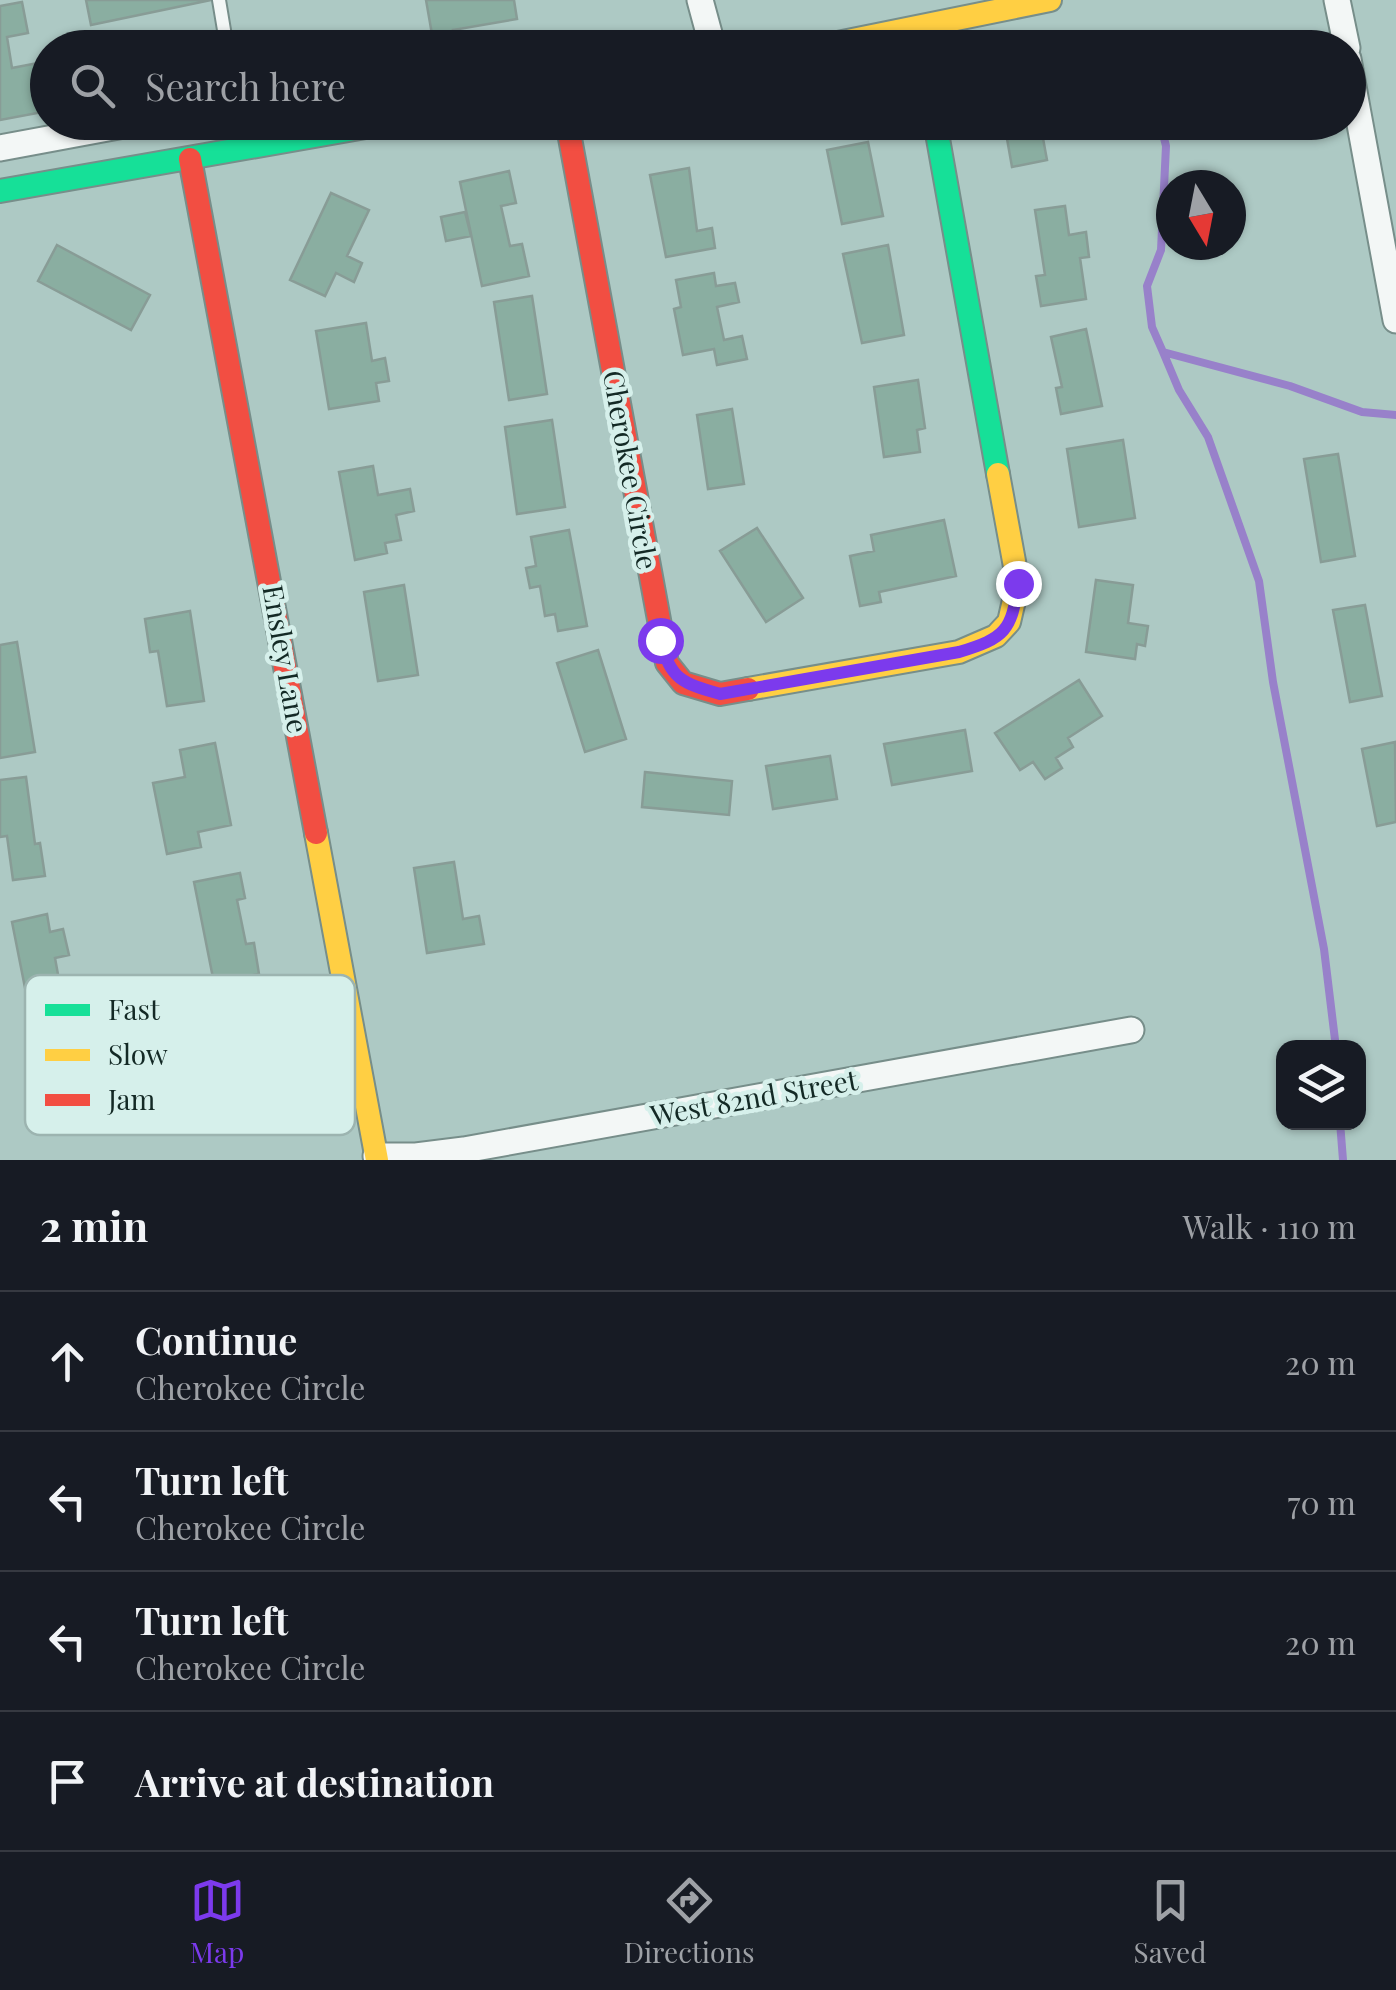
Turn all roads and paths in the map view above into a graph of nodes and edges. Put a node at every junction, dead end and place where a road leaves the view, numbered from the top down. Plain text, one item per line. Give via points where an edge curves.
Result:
1 (219, 0) edge
2 (700, 0) edge
3 (1050, 0) edge
4 (1338, 0) edge
5 (225, 30) edge
6 (708, 30) edge
7 (947, 30) edge
8 (1343, 30) edge
9 (1366, 135) edge
10 (43, 140) edge
11 (243, 140) edge
12 (294, 140) edge
13 (570, 140) edge
14 (938, 140) edge
15 (0, 148) edge
16 (244, 149) junction
17 (190, 158) junction
18 (0, 192) edge
19 (1387, 224) edge
20 (1396, 320) edge
21 (343, 975) edge
22 (1131, 1030) dead end
23 (355, 1040) edge
24 (377, 1158) edge

1 - 5 lane
2 - 6 street
3 - 7 street
4 - 8 street
9 - 19 street
10 - 15 street
11 - 16 lane
12 - 16 street
13 - 14 street, Cherokee Circle via 660,640 683,683 720,694 959,652 993,641 1014,617 1018,583
16 - 17 street
17 - 18 street
17 - 21 street, Ensley Lane
19 - 20 street
22 - 24 street, West 82nd Street via 464,1150
23 - 24 street, Ensley Lane

